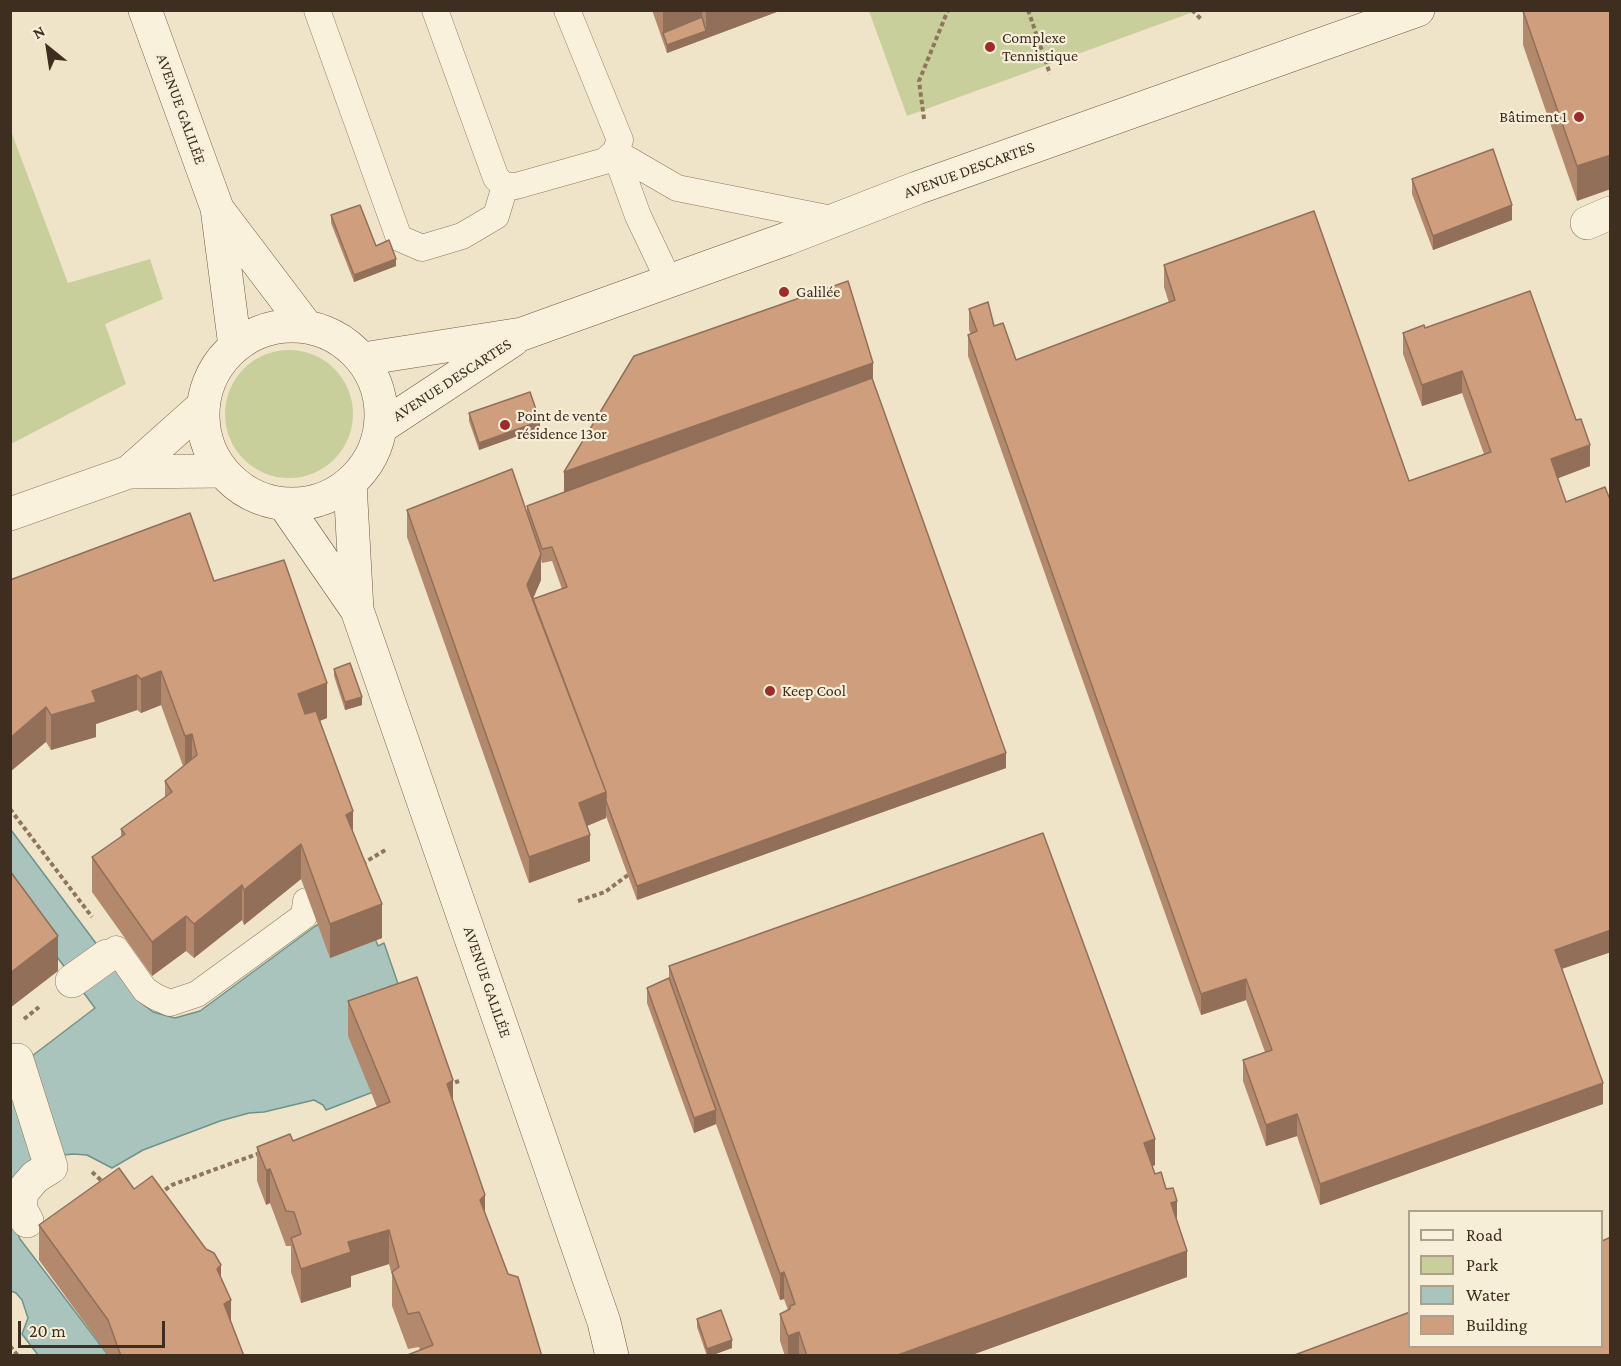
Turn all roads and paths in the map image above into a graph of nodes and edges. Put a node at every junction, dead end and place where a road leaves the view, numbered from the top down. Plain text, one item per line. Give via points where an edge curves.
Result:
1 (145, 10) edge
2 (318, 10) edge
3 (435, 10) edge
4 (567, 10) edge
5 (948, 10) edge
6 (1028, 10) edge
7 (1192, 10) edge
8 (1418, 10) edge
9 (1202, 21) dead end
10 (1050, 74) dead end
11 (924, 119) dead end
12 (615, 152) junction
13 (505, 186) junction
14 (217, 208) junction
15 (837, 220) junction
16 (669, 281) junction
17 (306, 326) junction
18 (522, 334) junction
19 (235, 346) junction
20 (363, 359) junction
21 (203, 406) junction
22 (381, 427) junction
23 (222, 471) junction
24 (129, 472) junction
25 (350, 483) junction
26 (284, 504) junction
27 (10, 514) edge
28 (357, 610) junction
29 (10, 809) edge
30 (387, 849) dead end
31 (356, 868) edge
32 (628, 875) edge
33 (306, 901) edge
34 (578, 902) dead end
35 (111, 952) junction
36 (72, 981) dead end
37 (16, 1060) dead end
38 (459, 1081) dead end
39 (445, 1086) edge
40 (269, 1150) edge
41 (153, 1197) edge
42 (27, 1221) dead end
43 (10, 1346) edge
44 (18, 1356) edge
45 (612, 1356) edge

1 - 14 main road, AVENUE GALILÉE
2 - 13 lane via 399,238 422,248 462,236 496,216
3 - 13 lane via 496,178
4 - 12 lane via 620,140
5 - 11 path via 919,81
6 - 10 path
7 - 9 path
8 - 15 main road, AVENUE DESCARTES
12 - 13 lane via 605,161
12 - 15 lane via 677,188
12 - 16 lane via 638,216
14 - 17 main road, AVENUE GALILÉE
14 - 19 main road, AVENUE GALILÉE
15 - 16 main road, AVENUE DESCARTES
16 - 18 main road, AVENUE DESCARTES
17 - 19 main road via 280,326 256,333
17 - 20 main road via 346,343
18 - 20 main road, AVENUE DESCARTES
18 - 22 main road, AVENUE DESCARTES
19 - 21 main road via 219,363
20 - 22 main road via 381,402
21 - 23 main road via 210,452
21 - 24 main road
22 - 25 main road via 365,467
23 - 24 main road
23 - 26 main road via 240,488
24 - 27 main road
25 - 26 main road via 330,496 308,503
25 - 28 main road, AVENUE GALILÉE
26 - 28 main road, AVENUE GALILÉE
28 - 45 main road, AVENUE GALILÉE via 604,1322
29 - 35 path
30 - 31 path
32 - 34 path via 605,892
33 - 35 lane via 304,916 197,994 170,1003 146,990
35 - 36 main road
37 - 42 main road via 51,1167 22,1192 20,1208
38 - 39 path
40 - 41 path via 172,1185
43 - 44 path

